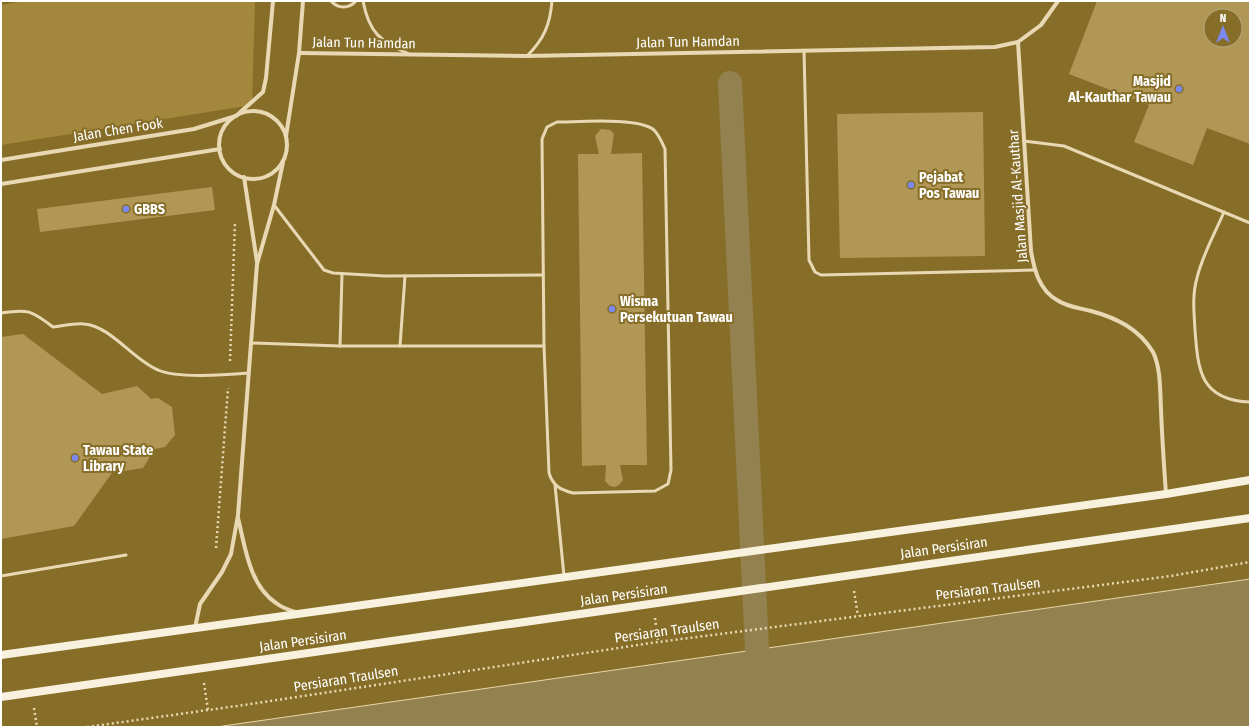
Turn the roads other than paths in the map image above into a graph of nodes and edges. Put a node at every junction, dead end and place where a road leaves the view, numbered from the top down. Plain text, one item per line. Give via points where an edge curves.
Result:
1 (273, 1) edge
2 (303, 1) edge
3 (331, 1) edge
4 (356, 1) edge
5 (364, 1) edge
6 (552, 1) edge
7 (1058, 1) edge
8 (1018, 42) junction
9 (804, 51) junction
10 (299, 53) junction
11 (411, 54) junction
12 (527, 56) junction
13 (236, 116) junction
14 (286, 137) junction
15 (1024, 141) junction
16 (220, 149) junction
17 (1, 160) edge
18 (283, 162) junction
19 (244, 177) junction
20 (1, 184) edge
21 (274, 205) junction
22 (1224, 212) junction
23 (1250, 223) edge
24 (257, 264) junction
25 (1034, 270) junction
26 (342, 274) junction
27 (543, 275) junction
28 (405, 276) junction
29 (1, 313) edge
30 (251, 343) junction
31 (340, 346) junction
32 (400, 346) junction
33 (544, 346) junction
34 (249, 373) junction
35 (1250, 402) edge
36 (1250, 480) edge
37 (555, 485) junction
38 (1166, 494) junction
39 (238, 515) junction
40 (1250, 518) edge
41 (126, 555) dead end
42 (1, 576) edge
43 (564, 576) junction
44 (298, 614) junction
45 (195, 628) junction
46 (1, 655) edge
47 (1, 697) edge

1 - 13 street via 266,78 262,92
2 - 10 street
3 - 4 lane via 341,7 348,7
5 - 11 lane via 371,28 378,37
6 - 12 lane via 551,13 540,43
7 - 8 street, Jalan Tun Hamdan via 1041,25
8 - 9 street, Jalan Tun Hamdan via 995,47
8 - 15 street, Jalan Masjid Al-Kauthar
9 - 12 street, Jalan Tun Hamdan
9 - 25 lane via 808,260 815,272 821,275
10 - 11 street, Jalan Tun Hamdan
10 - 14 street
11 - 12 street, Jalan Tun Hamdan
13 - 14 street via 246,112 266,114 282,127
13 - 16 street via 223,130
13 - 17 street, Jalan Chen Fook via 194,129
14 - 18 street via 287,147
15 - 22 lane via 1064,146
15 - 25 street, Jalan Masjid Al-Kauthar
16 - 19 street via 227,167
16 - 20 street
18 - 19 street via 271,174 253,179
18 - 21 street
19 - 24 street
21 - 24 street
21 - 26 lane via 324,270
22 - 23 lane
22 - 35 lane via 1194,289 1198,365 1205,381 1215,392 1226,398
24 - 30 street
25 - 38 street, Jalan Masjid Al-Kauthar via 1043,287 1056,300 1129,326 1143,338 1154,354 1159,376
26 - 28 lane
26 - 31 lane
27 - 28 lane
27 - 33 lane
27 - 37 lane via 542,139 547,127 557,122 630,122 653,129 665,149 670,477 668,484 655,491 573,493
28 - 32 lane
29 - 34 lane via 23,310 35,314 53,327 84,324 98,328 157,370 171,374
30 - 31 lane
30 - 34 street
31 - 32 lane
32 - 33 lane
33 - 37 lane via 548,470
34 - 39 street
36 - 38 street, Jalan Persisiran
37 - 43 lane
38 - 43 street, Jalan Persisiran
39 - 44 street via 254,576 262,590 275,603
39 - 45 street via 230,554 222,572 200,604
40 - 47 street, Jalan Persisiran
41 - 42 lane
43 - 44 street, Jalan Persisiran
44 - 45 street, Jalan Persisiran
45 - 46 street, Jalan Persisiran

